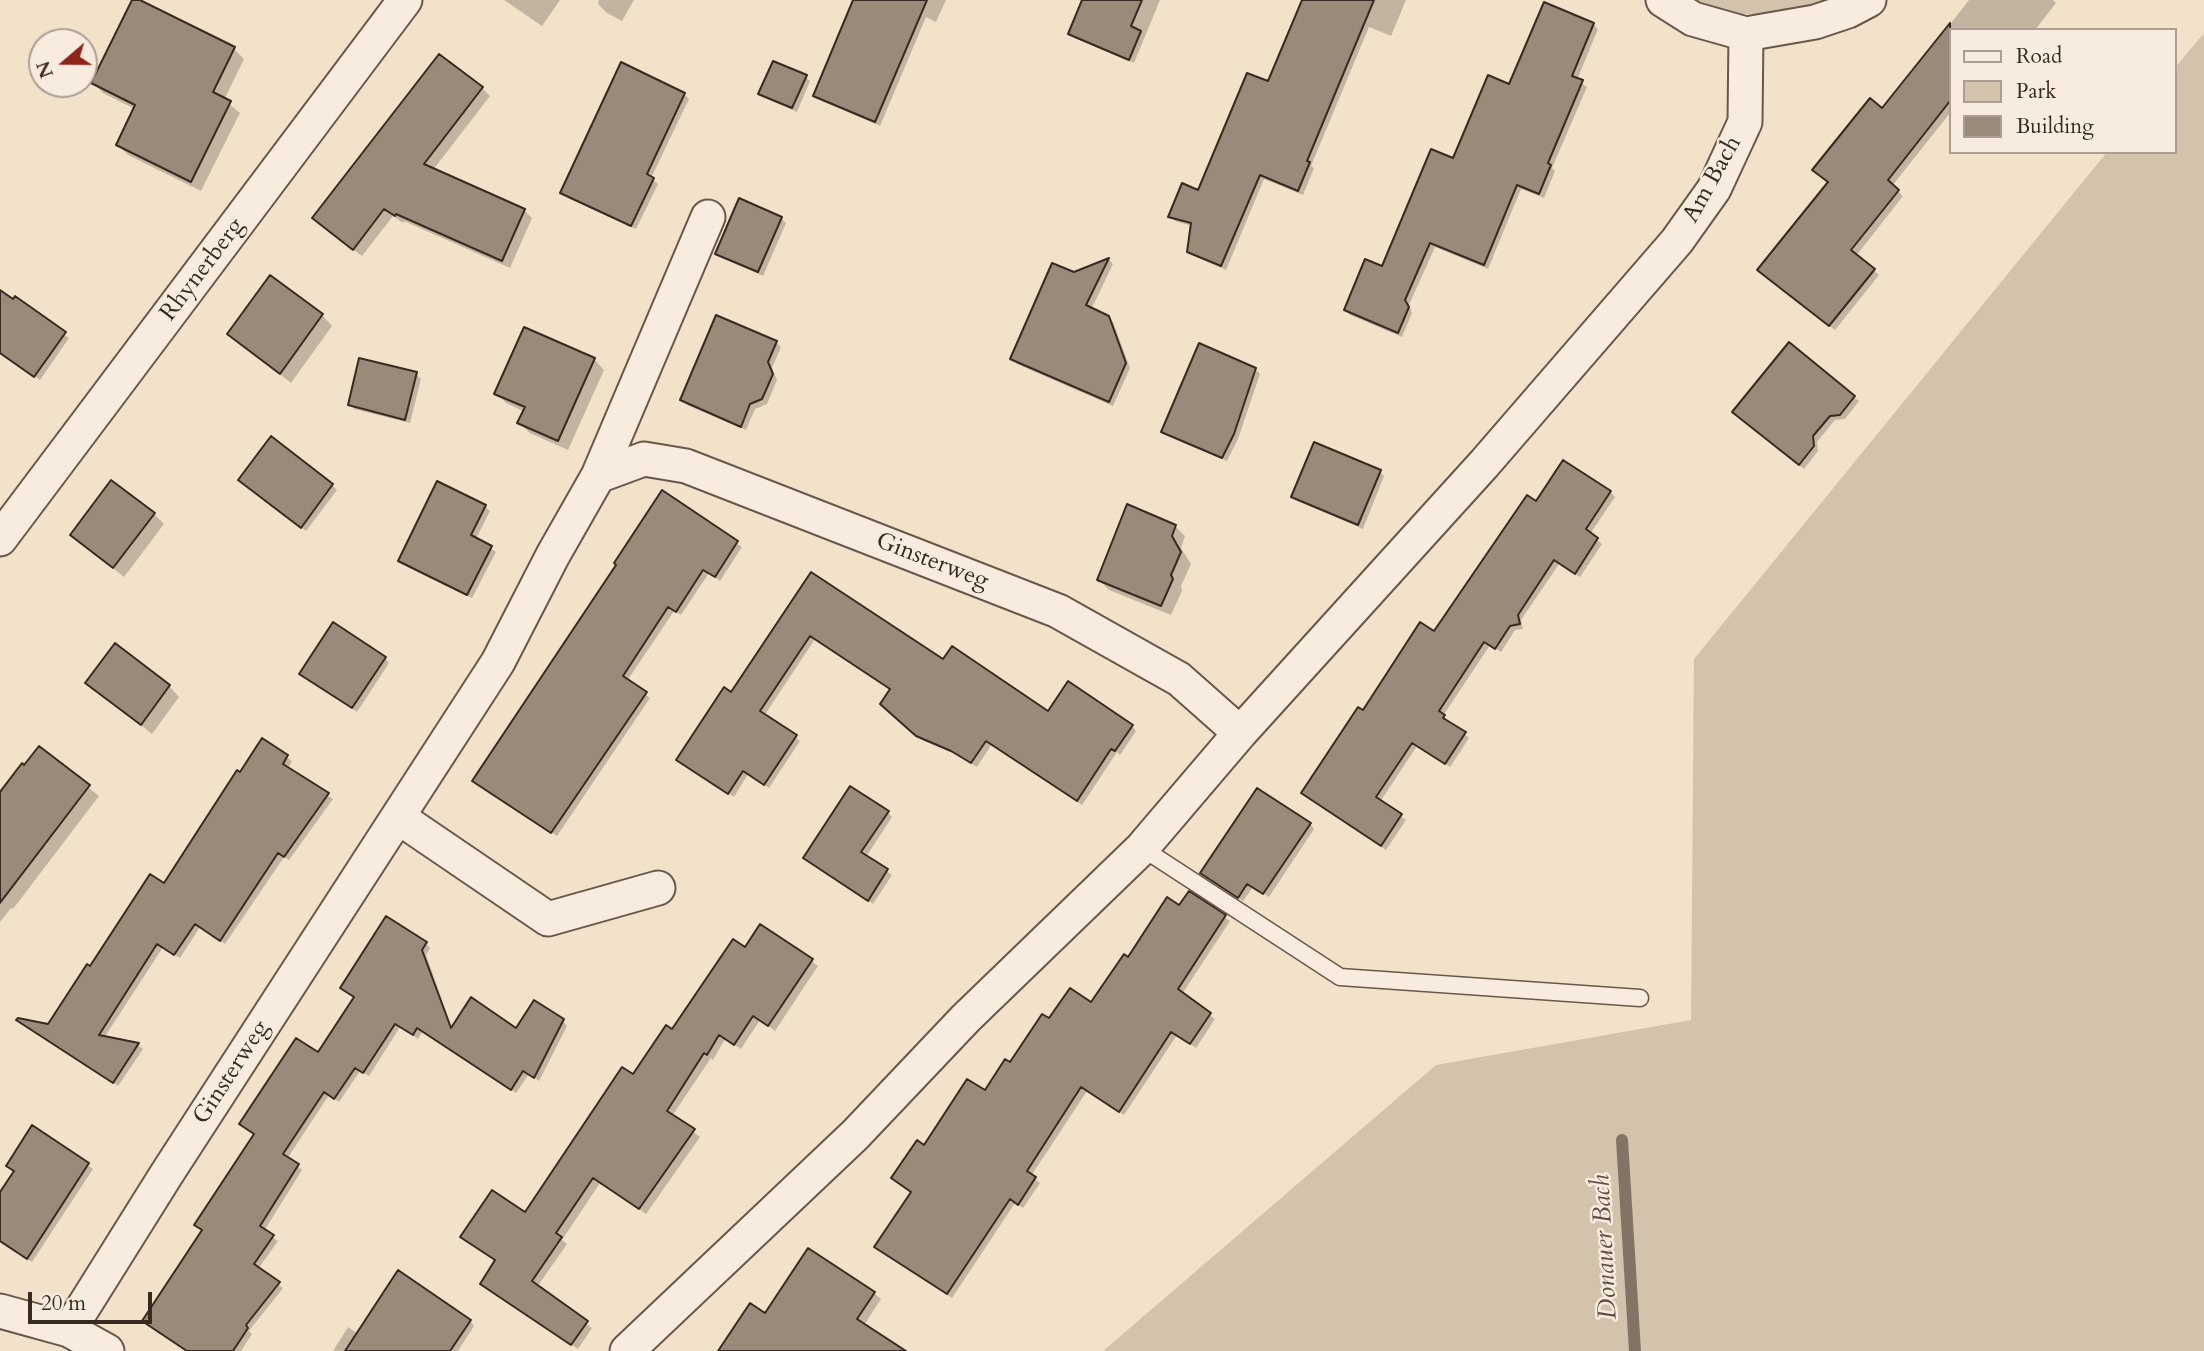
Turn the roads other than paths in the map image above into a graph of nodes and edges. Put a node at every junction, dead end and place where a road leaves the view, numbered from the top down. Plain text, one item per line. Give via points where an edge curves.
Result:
1 (405, 0) edge
2 (1663, 0) edge
3 (1869, 0) edge
4 (1746, 34) junction
5 (708, 216) dead end
6 (598, 476) junction
7 (0, 539) edge
8 (1240, 733) junction
9 (398, 817) junction
10 (1142, 848) junction
11 (658, 888) dead end
12 (1640, 998) dead end
13 (0, 1311) edge
14 (69, 1330) junction
15 (107, 1351) edge
16 (626, 1351) edge

1 - 7 street, Rhynerberg
2 - 4 street via 1693,19
3 - 4 street via 1815,23
4 - 8 street, Am Bach via 1745,122 1714,188 1677,241 1484,464
5 - 6 street, Ginsterweg
6 - 8 street, Ginsterweg via 644,459 686,466 1058,611 1179,679
6 - 9 street, Ginsterweg via 498,662
8 - 10 street, Am Bach
9 - 11 street via 548,919
9 - 14 street, Ginsterweg
10 - 12 lane via 1340,977
10 - 16 street, Am Bach via 967,1018 855,1135
13 - 14 street
14 - 15 street

